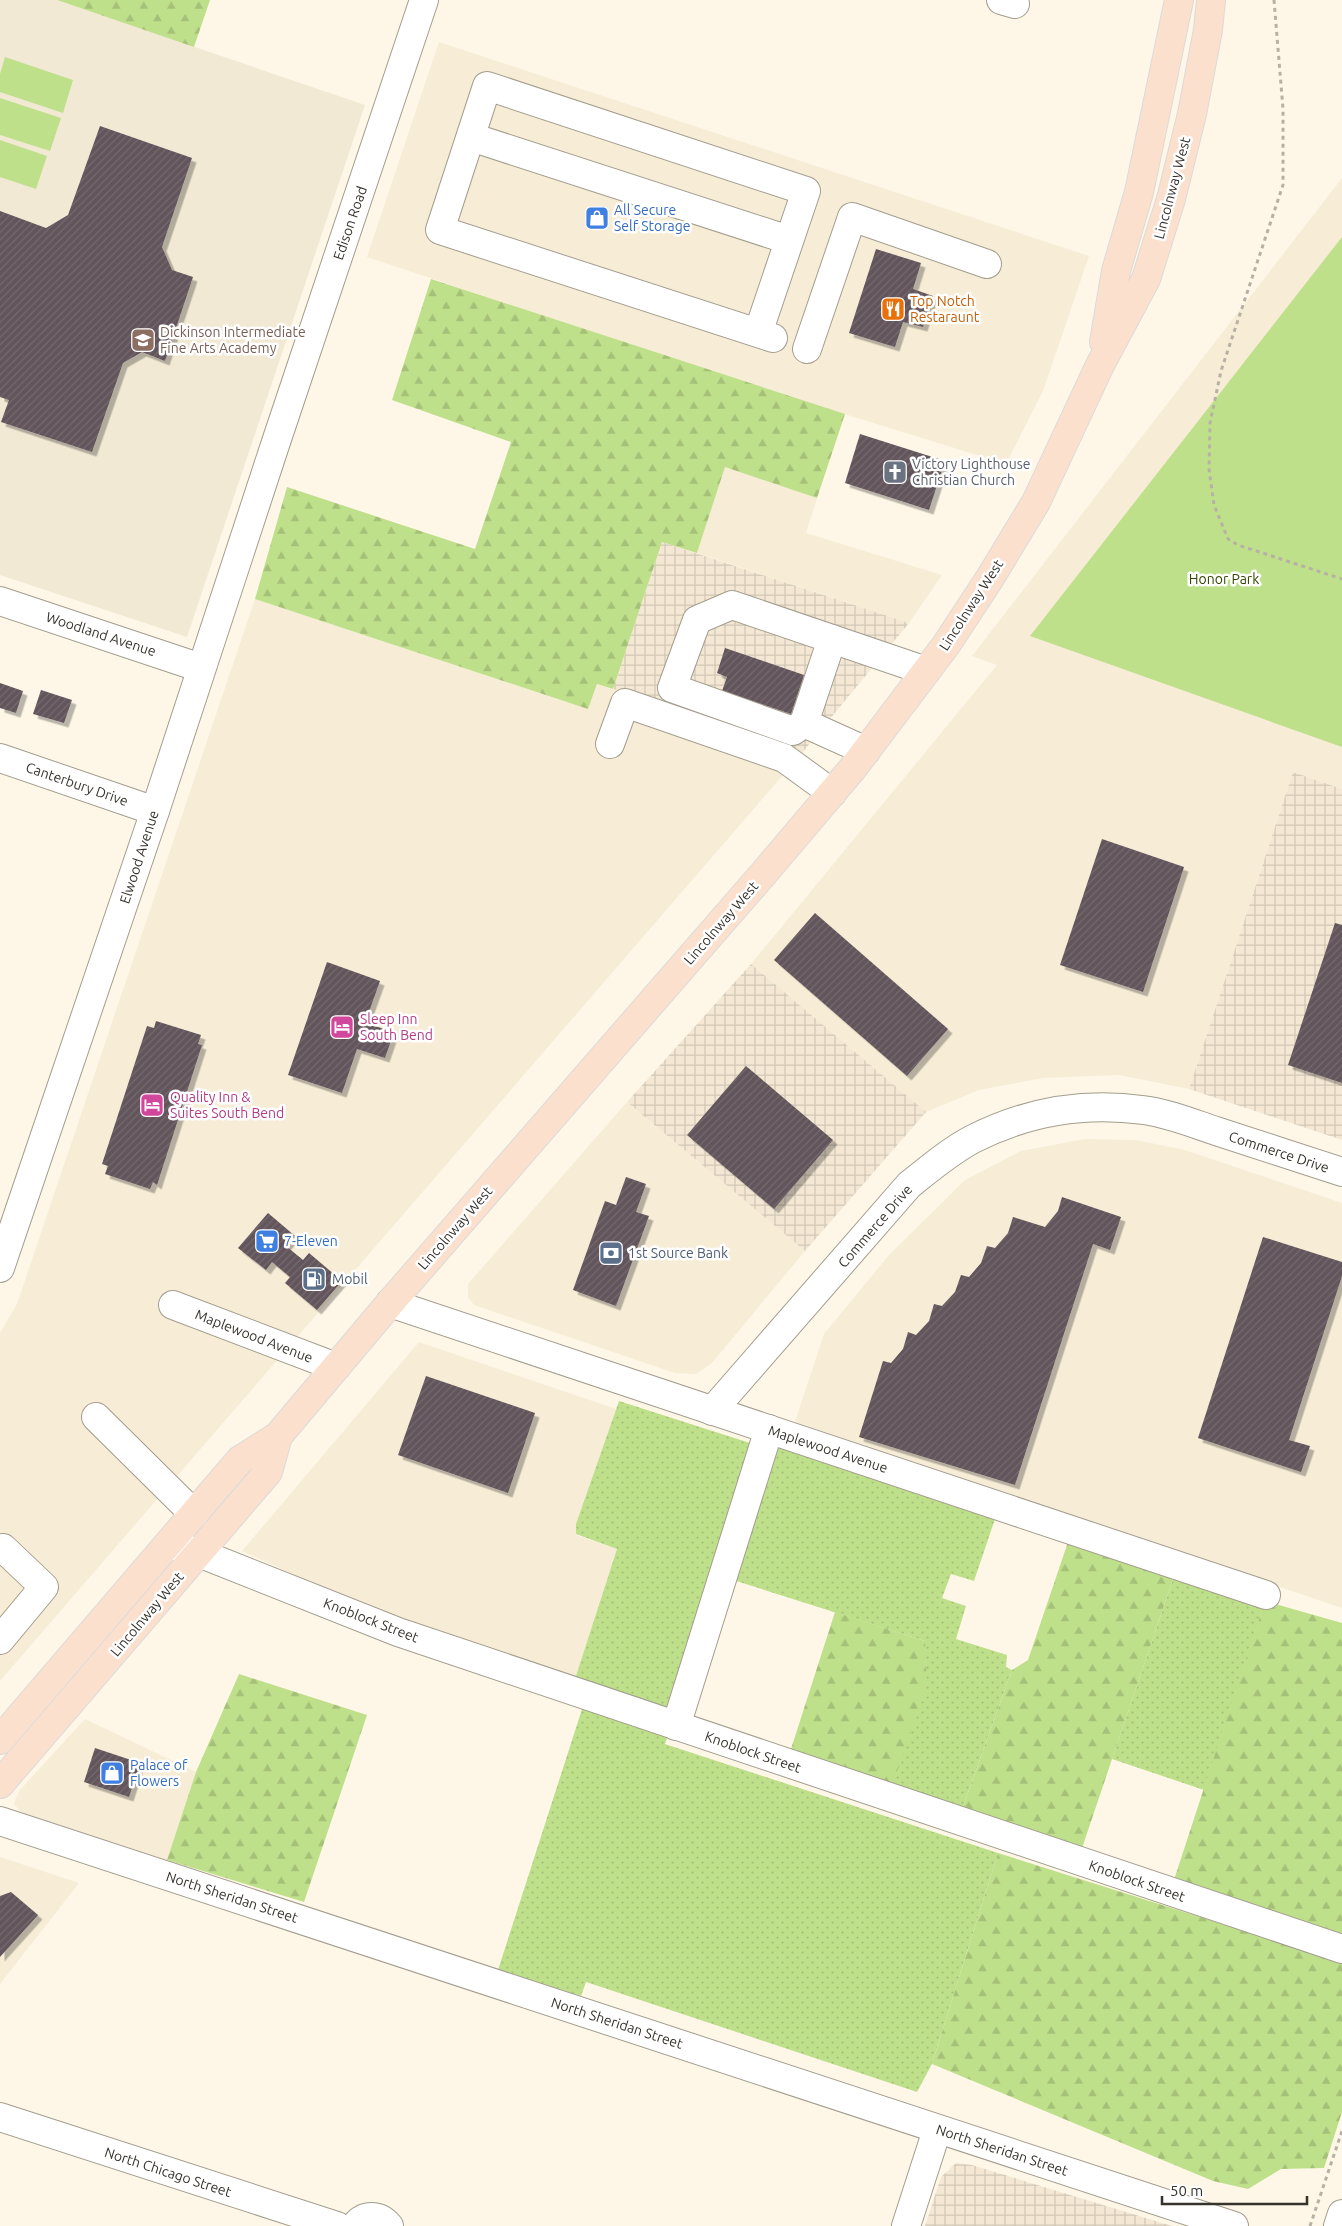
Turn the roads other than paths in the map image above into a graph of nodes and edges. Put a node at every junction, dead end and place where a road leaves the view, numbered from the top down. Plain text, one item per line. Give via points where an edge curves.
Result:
1 (424, 0) edge
2 (1179, 0) edge
3 (1211, 0) edge
4 (471, 137) junction
5 (789, 240) junction
6 (986, 264) dead end
7 (807, 348) dead end
8 (1100, 365) junction
9 (275, 445) joint
10 (0, 601) edge
11 (832, 639) junction
12 (201, 668) junction
13 (926, 671) junction
14 (804, 723) junction
15 (610, 744) dead end
16 (866, 751) junction
17 (0, 759) edge
18 (832, 793) junction
19 (155, 810) junction
20 (1342, 1172) edge
21 (0, 1268) edge
22 (390, 1303) junction
23 (173, 1306) dead end
24 (336, 1367) junction
25 (712, 1410) junction
26 (96, 1416) dead end
27 (769, 1430) junction
28 (278, 1436) junction
29 (194, 1514) junction
30 (169, 1544) junction
31 (0, 1551) edge
32 (199, 1554) junction
33 (1266, 1595) dead end
34 (0, 1640) edge
35 (676, 1726) junction
36 (0, 1740) edge
37 (0, 1784) edge
38 (0, 1821) edge
39 (1342, 1949) edge
40 (0, 2117) edge
41 (937, 2130) junction
42 (1342, 2214) edge
43 (337, 2226) edge
44 (354, 2226) edge
45 (389, 2226) edge
46 (906, 2226) edge
47 (1234, 2226) edge
48 (1338, 2226) edge

1 - 9 street, Edison Road
2 - 8 main road, Lincolnway West via 1139,192 1116,271
3 - 8 main road, Lincolnway West via 1192,114 1171,200 1146,279
4 - 5 street
4 - 5 street via 487,86 497,89 806,191
4 - 5 street via 440,230 766,336
6 - 7 street via 852,216
8 - 13 main road, Lincolnway West via 1036,502 990,578
9 - 12 street, Elwood Avenue
10 - 12 street, Woodland Avenue
11 - 13 street
11 - 14 street
11 - 14 street via 732,605 696,620 672,688 793,731
12 - 19 street, Elwood Avenue
13 - 16 main road, Lincolnway West
14 - 16 street
15 - 18 street via 625,703 784,758
16 - 18 main road, Lincolnway West
17 - 19 street, Canterbury Drive
18 - 22 main road, Lincolnway West
19 - 21 street, Elwood Avenue
20 - 25 street, Commerce Drive via 1144,1110 1068,1109 1003,1125 972,1139 909,1185
22 - 24 main road, Lincolnway West
22 - 25 street, Maplewood Avenue
23 - 24 street, Maplewood Avenue
24 - 28 main road, Lincolnway West
25 - 27 street, Maplewood Avenue
26 - 29 street
27 - 33 street, Maplewood Avenue
27 - 35 street
28 - 29 main road, Lincolnway West via 240,1460
28 - 32 main road, Lincolnway West via 268,1472
29 - 30 main road, Lincolnway West
30 - 32 street, Knoblock Street
30 - 36 main road, Lincolnway West
31 - 34 street via 3,1548 44,1587
32 - 35 street, Knoblock Street via 398,1632
32 - 37 main road, Lincolnway West
35 - 39 street, Knoblock Street
38 - 41 street, North Sheridan Street
40 - 43 street, North Chicago Street
41 - 46 street
41 - 47 street, North Sheridan Street
42 - 48 street
44 - 45 street via 372,2216

